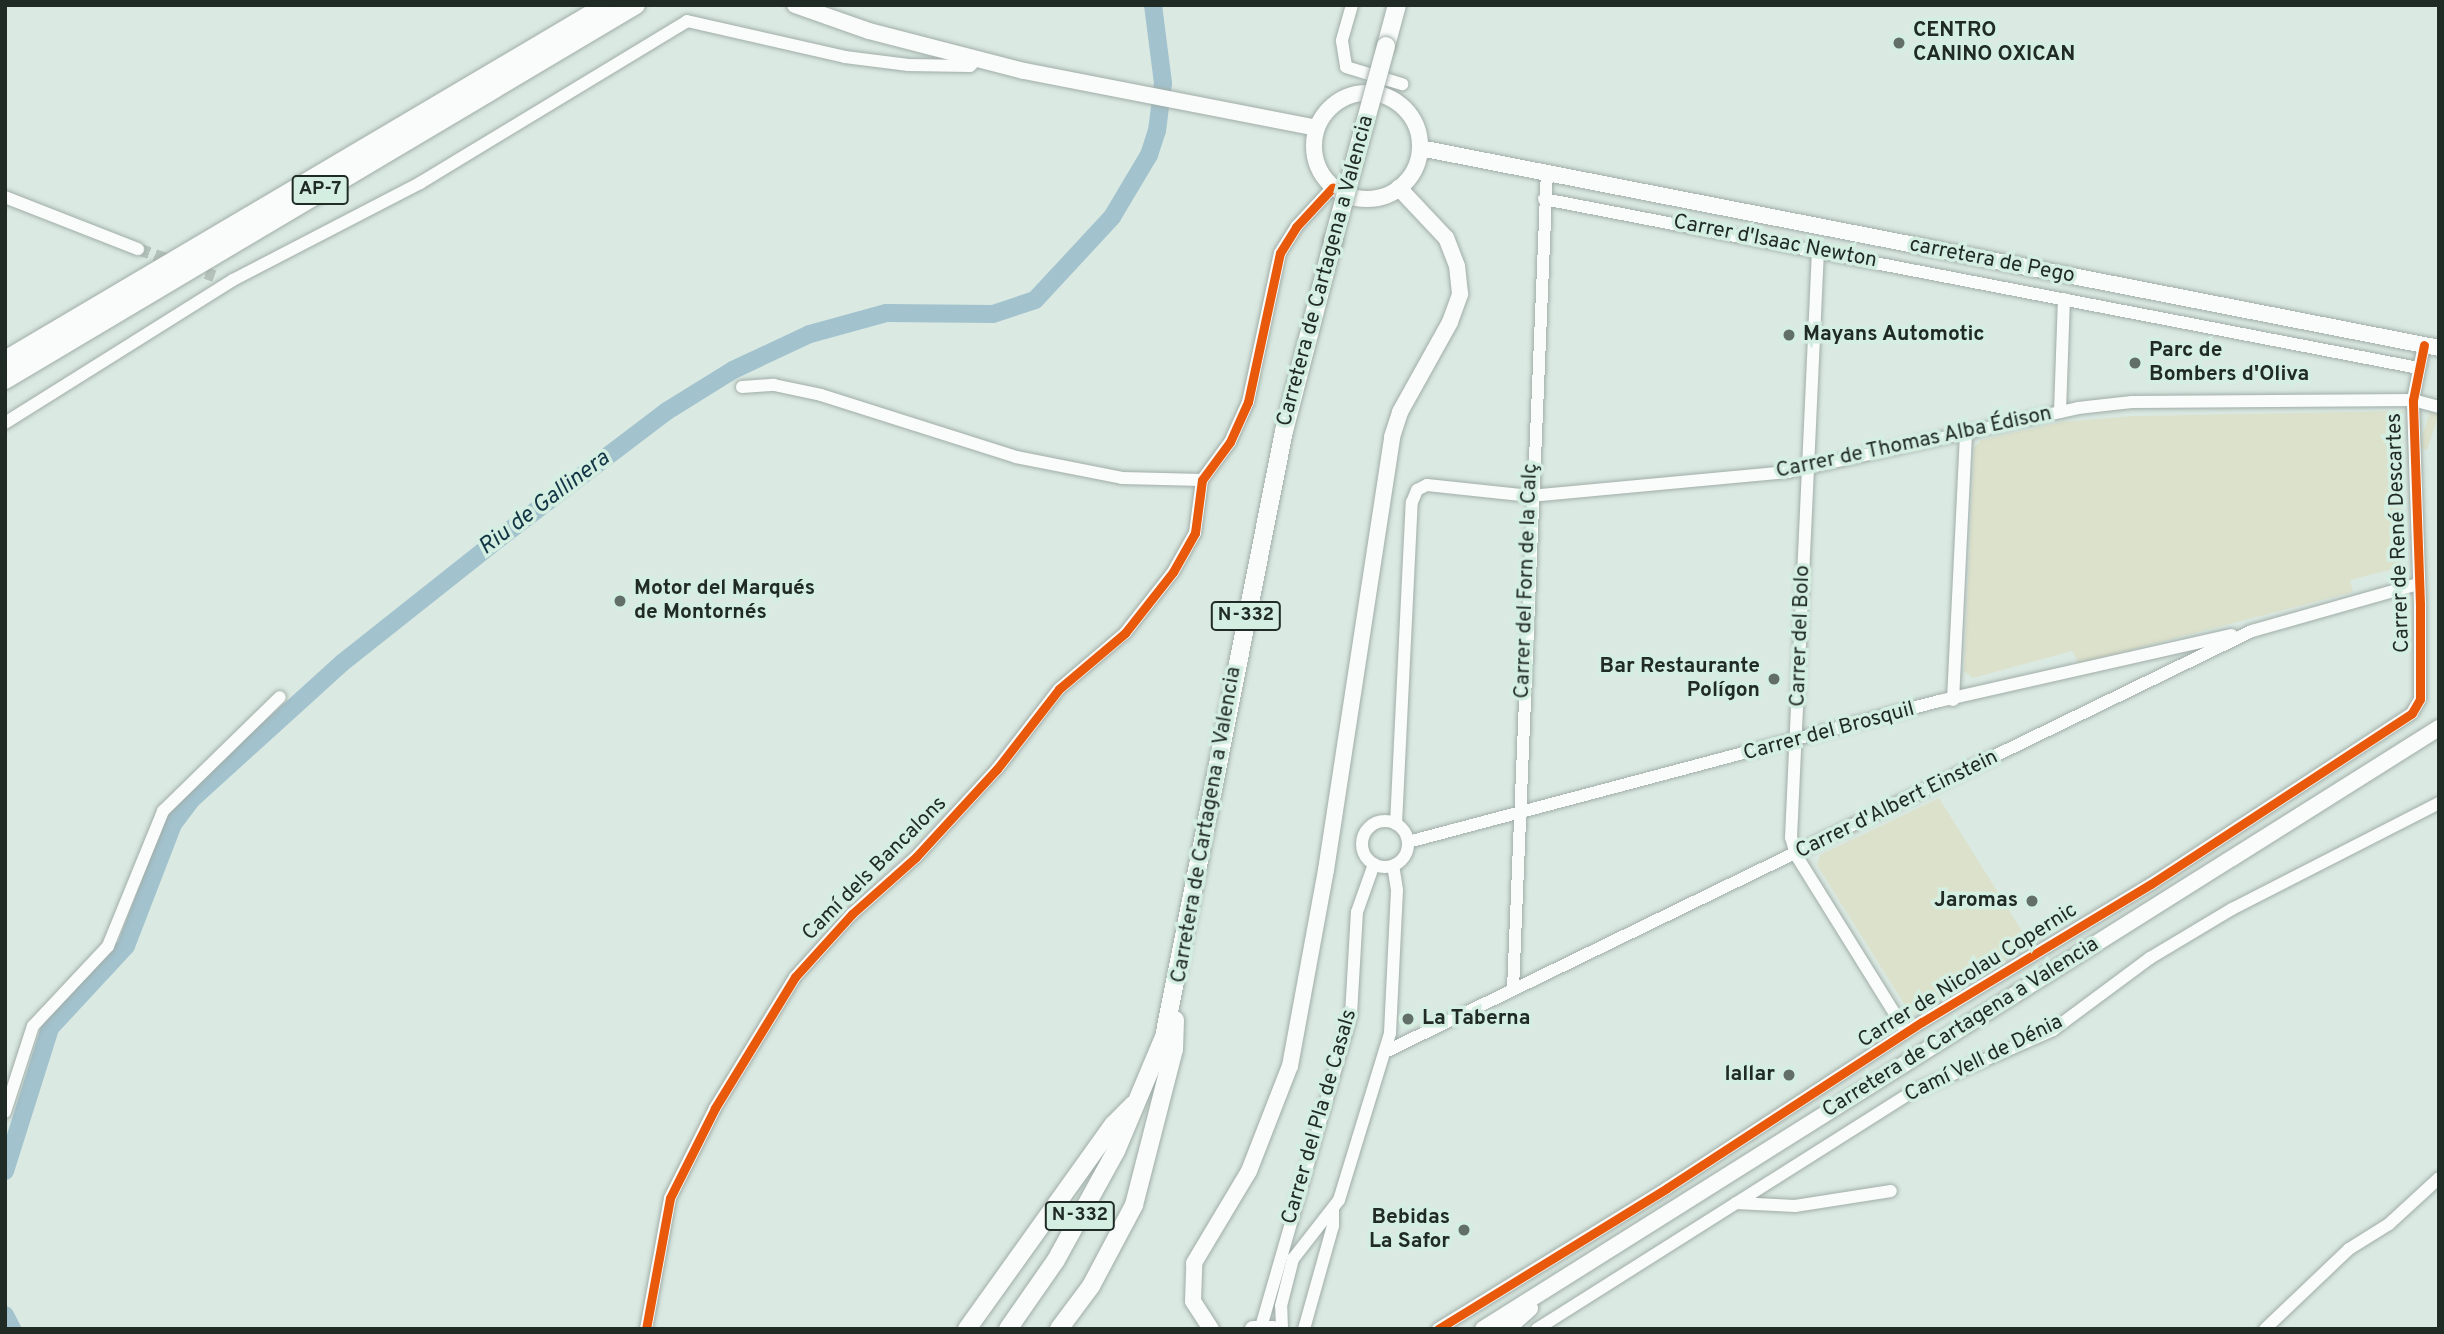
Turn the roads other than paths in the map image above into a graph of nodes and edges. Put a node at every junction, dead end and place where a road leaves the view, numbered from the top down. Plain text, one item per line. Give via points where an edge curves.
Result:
1 (606, 5) edge
2 (636, 5) edge
3 (795, 5) edge
4 (1352, 5) edge
5 (1397, 5) edge
6 (976, 59) junction
7 (1402, 84) dead end
8 (1317, 128) junction
9 (1420, 148) junction
10 (1546, 172) junction
11 (1333, 187) junction
12 (1399, 188) junction
13 (5, 197) edge
14 (1544, 199) junction
15 (138, 249) tunnel mouth
16 (1818, 250) junction
17 (2064, 299) junction
18 (2431, 346) edge
19 (5, 360) edge
20 (2418, 369) junction
21 (5, 380) edge
22 (742, 387) dead end
23 (2413, 400) junction
24 (2439, 407) edge
25 (2060, 412) junction
26 (5, 423) edge
27 (1966, 435) junction
28 (1807, 467) junction
29 (1202, 480) junction
30 (1530, 496) junction
31 (2418, 584) junction
32 (2252, 631) junction
33 (280, 697) dead end
34 (1953, 700) junction
35 (2408, 717) joint
36 (2439, 728) edge
37 (1797, 741) junction
38 (2439, 803) edge
39 (1520, 816) junction
40 (1396, 824) junction
41 (1408, 842) junction
42 (1796, 855) junction
43 (1374, 864) junction
44 (1393, 865) junction
45 (1513, 989) junction
46 (1175, 996) junction
47 (1906, 1032) junction
48 (1385, 1052) junction
49 (1142, 1097) junction
50 (5, 1112) edge
51 (2439, 1178) edge
52 (1891, 1191) dead end
53 (1735, 1203) junction
54 (1333, 1209) junction
55 (1554, 1284) junction
56 (1262, 1328) edge
57 (646, 1329) edge
58 (967, 1329) edge
59 (1008, 1329) edge
60 (1059, 1329) edge
61 (1211, 1329) edge
62 (1282, 1329) edge
63 (1304, 1329) edge
64 (1437, 1329) edge
65 (1467, 1329) edge
66 (1483, 1329) edge
67 (1507, 1329) edge
68 (1537, 1329) edge
69 (2265, 1329) edge

1 - 19 highway, AP-7
2 - 21 highway, AP-7
3 - 6 main road
4 - 7 street via 1342,41 1346,67
5 - 46 highway, Carretera de Cartagena a Valencia / N-332, bridge via 1281,444
6 - 8 main road
6 - 26 street via 970,66 951,67 883,62 687,21 365,215 233,280
8 - 9 main road via 1335,103 1348,96 1378,93 1392,99 1413,119
8 - 11 main road via 1316,162
9 - 10 main road, carretera de Pego
9 - 12 main road via 1413,170
10 - 14 street, Carrer del Forn de la Calç
10 - 18 main road, carretera de Pego
11 - 12 main road via 1373,199
11 - 29 street via 1296,227 1280,253 1248,402 1230,442
12 - 61 main road via 1446,239 1457,266 1460,294 1392,438 1330,844 1290,1066 1249,1171 1194,1263 1193,1301
13 - 15 street
14 - 16 street, Carrer d'Isaac Newton
14 - 30 street, Carrer del Forn de la Calç
16 - 17 street, Carrer d'Isaac Newton
16 - 28 street, Carrer del Bolo
17 - 20 street, Carrer d'Isaac Newton
17 - 25 street
18 - 20 street, Carrer de René Descartes
20 - 23 street, Carrer de René Descartes
22 - 29 street via 774,385 821,395 1016,457 1122,478
23 - 24 street, Carrer de Thomas Alba Édison
23 - 25 street, Carrer de Thomas Alba Édison via 2132,402
23 - 31 street, Carrer de René Descartes
25 - 27 street, Carrer de Thomas Alba Édison
27 - 28 street, Carrer de Thomas Alba Édison
27 - 34 street
28 - 30 street, Carrer de Thomas Alba Édison
28 - 37 street, Carrer del Bolo
29 - 57 street, Camí dels Bancalons via 1195,533 1155,596 1125,633 1059,689 997,769 916,858 819,948 774,1008 715,1108 670,1198
30 - 39 street, Carrer del Forn de la Calç
30 - 40 street, Carrer de Thomas Alba Édison via 1427,485 1417,490 1412,502
31 - 32 street, Carrer d'Albert Einstein
31 - 35 street, Carrer de René Descartes via 2420,699
32 - 34 street, Carrer del Brosquil
32 - 42 street, Carrer d'Albert Einstein
33 - 50 street via 173,797 159,818 113,938 33,1026
34 - 37 street, Carrer del Brosquil
35 - 47 street, Carrer de Nicolau Copernic via 2151,884
36 - 55 main road, Carretera de Cartagena a Valencia
37 - 39 street, Carrer del Brosquil
37 - 42 street, Carrer del Bolo via 1791,837
38 - 53 street, Camí Vell de Dénia via 2232,909 2151,958 2053,1030 1912,1092
39 - 41 street, Carrer del Brosquil
39 - 45 street, Carrer del Forn de la Calç
40 - 41 street
40 - 43 street via 1380,822 1367,831 1363,847
41 - 44 street via 1404,857
42 - 45 street, Carrer d'Albert Einstein
42 - 47 street, Carrer del Bolo
43 - 44 street
43 - 56 street, Carrer del Pla de Casals via 1357,912 1351,1015
44 - 48 street, Carrer del Pla de Casals via 1397,890 1393,1019
45 - 48 street, Carrer d'Albert Einstein
46 - 49 highway, Carretera de Cartagena a Valencia / N-332
46 - 60 highway via 1174,1049 1153,1148 1134,1205 1091,1286
47 - 64 street, Carrer de Nicolau Copernic via 1667,1188
48 - 54 street, Carrer del Pla de Casals via 1342,1193
49 - 58 highway via 1114,1124
49 - 59 highway, Carretera de Cartagena a Valencia / N-332 via 1056,1259
51 - 69 street via 2389,1224 2355,1244
52 - 53 street via 1795,1206
53 - 68 street, Camí Vell de Dénia
54 - 62 street, Carrer del Pla de Casals via 1293,1259 1281,1306
54 - 63 street, Carrer del Pla de Casals via 1333,1226
55 - 65 main road
55 - 66 main road, Carretera de Cartagena a Valencia
55 - 67 main road

